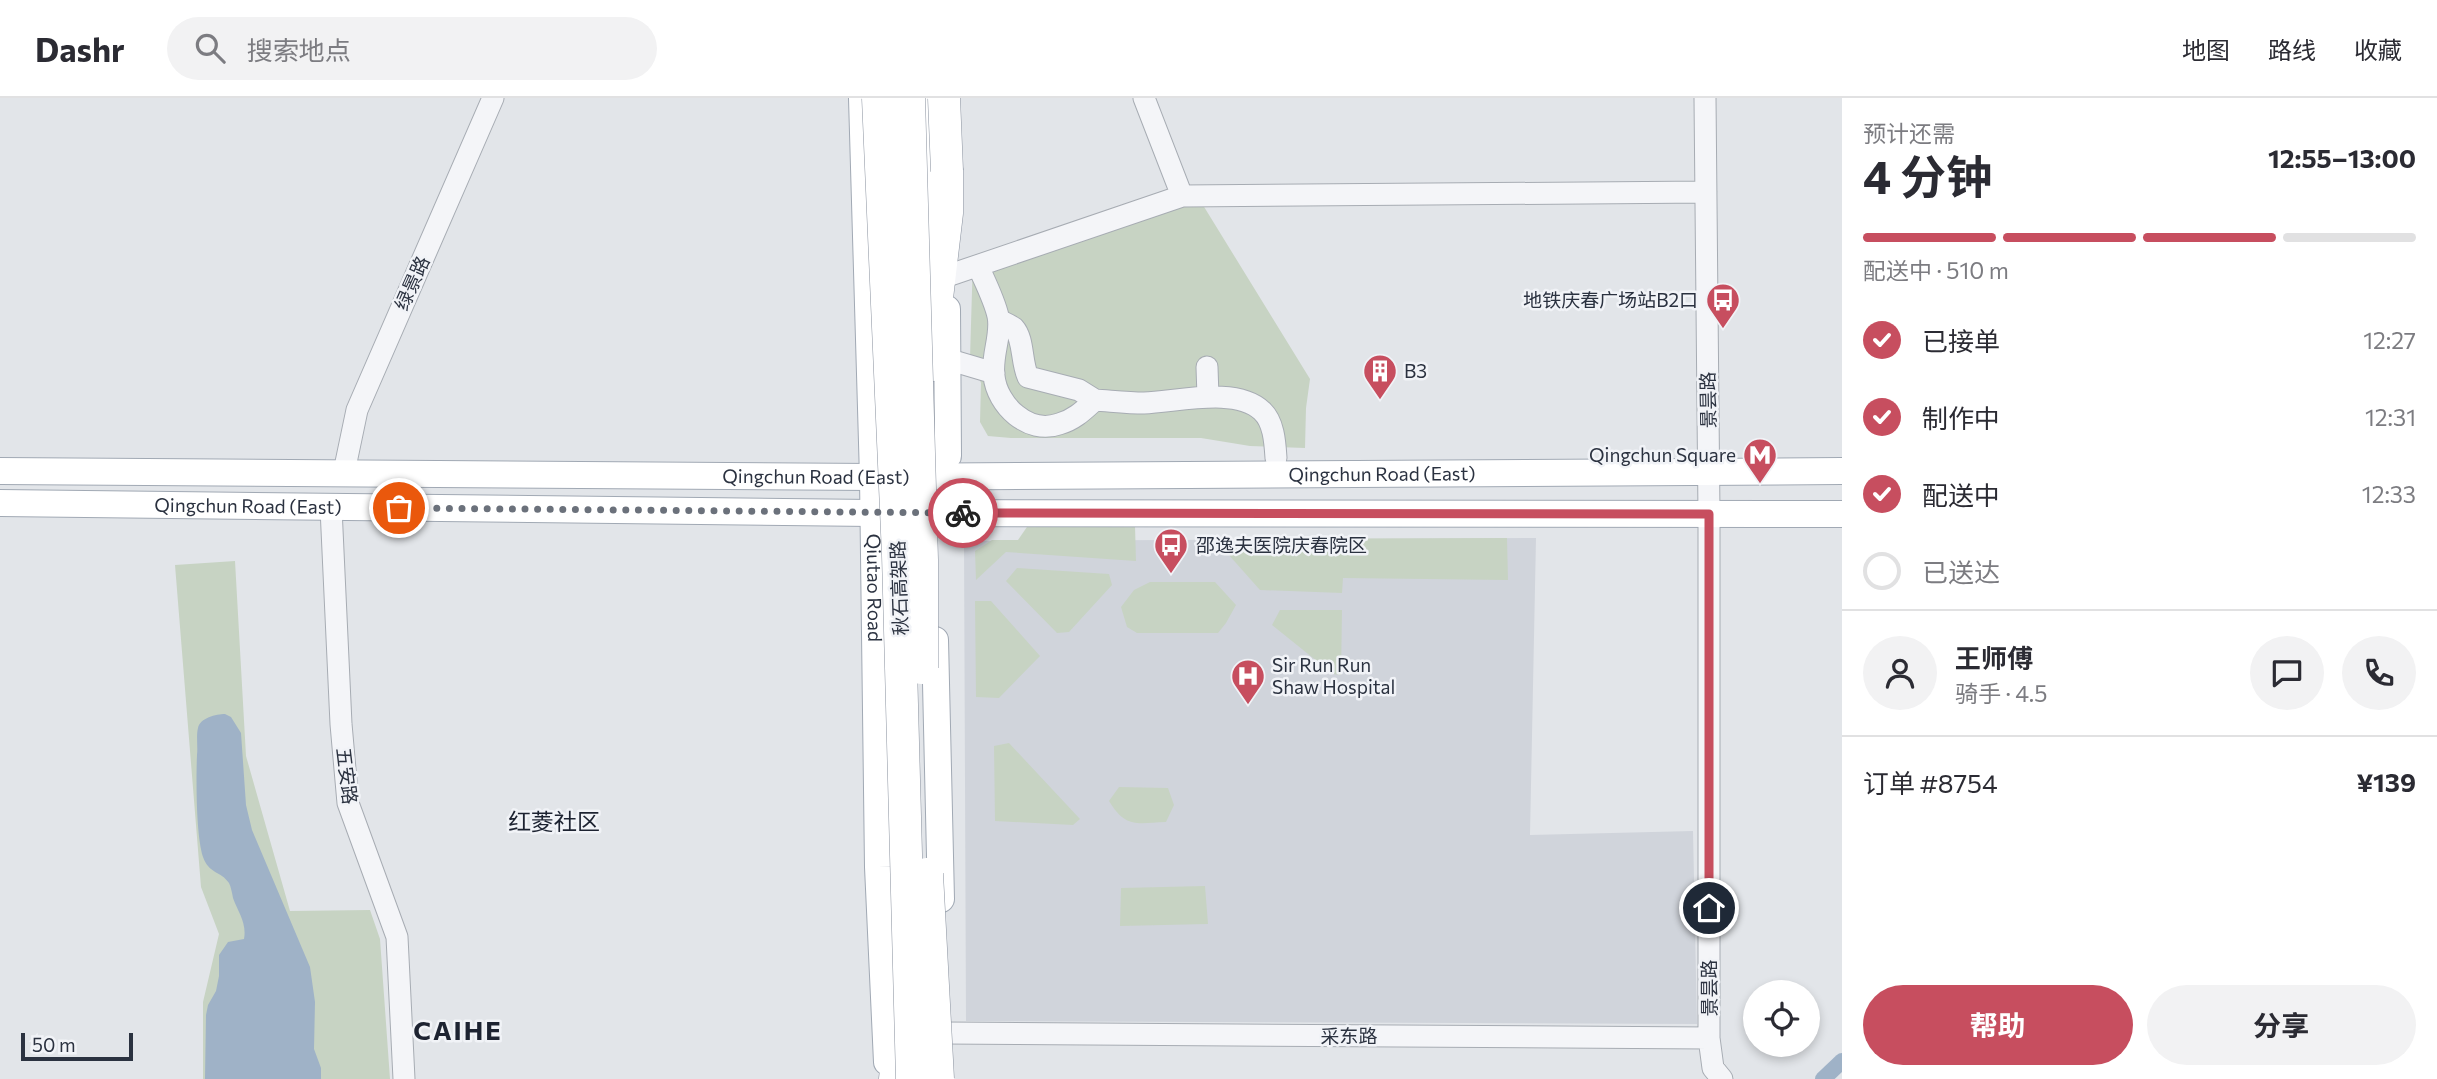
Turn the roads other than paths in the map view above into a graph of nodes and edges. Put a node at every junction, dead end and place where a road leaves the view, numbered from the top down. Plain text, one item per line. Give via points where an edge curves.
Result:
1 (493, 98) edge
2 (863, 98) edge
3 (878, 98) edge
4 (909, 98) edge
5 (928, 98) edge
6 (944, 98) edge
7 (1144, 98) edge
8 (1705, 98) edge
9 (1706, 192) junction
10 (1182, 196) junction
11 (978, 266) junction
12 (947, 276) junction
13 (999, 320) junction
14 (943, 364) junction
15 (1207, 367) dead end
16 (994, 373) junction
17 (1208, 397) junction
18 (1095, 400) junction
19 (1276, 458) dead end
20 (0, 471) edge
21 (1842, 471) edge
22 (344, 472) junction
23 (1709, 472) junction
24 (931, 476) junction
25 (873, 477) junction
26 (0, 503) edge
27 (331, 508) junction
28 (872, 513) junction
29 (932, 513) junction
30 (1709, 514) junction
31 (1842, 514) edge
32 (908, 956) junction
33 (944, 1033) junction
34 (1709, 1038) junction
35 (404, 1079) edge
36 (888, 1079) edge
37 (895, 1079) edge
38 (912, 1079) edge
39 (938, 1079) edge
40 (945, 1079) edge
41 (1723, 1079) edge

1 - 22 street, 绿景路 via 357,410
2 - 25 main road, Qiutao Road
3 - 32 highway, 秋石高架路, bridge via 898,568
4 - 39 highway, 秋石高架路, bridge via 924,827
5 - 14 main road
6 - 12 main road
6 - 14 highway, bridge
7 - 10 street
8 - 9 street, 景昙路
9 - 10 street
9 - 23 street, 景昙路
10 - 11 street
11 - 12 street
11 - 13 street
12 - 24 main road via 948,456
13 - 16 street
13 - 18 street via 1014,329 1021,341 1028,377 1079,390
14 - 16 street
14 - 24 main road
15 - 17 street
16 - 18 street via 1007,407 1034,424 1057,426
17 - 18 street via 1142,403
17 - 19 street via 1244,401 1263,412 1274,436
20 - 22 main road, Qingchun Road (East)
21 - 23 main road, Qingchun Road (East)
22 - 25 main road, Qingchun Road (East)
23 - 24 main road, Qingchun Road (East)
23 - 30 street, 景昙路
24 - 25 main road, Qingchun Road (East)
24 - 29 main road
25 - 28 main road, Qiutao Road
26 - 27 main road, Qingchun Road (East)
27 - 28 main road, Qingchun Road (East)
27 - 35 street, 五安路 via 348,803 397,937
28 - 29 main road, Qingchun Road (East)
28 - 36 main road, Qiutao Road
29 - 30 main road, Qingchun Road (East)
29 - 33 main road
30 - 31 main road, Qingchun Road (East)
30 - 34 street, 景昙路
32 - 37 highway, bridge
32 - 38 highway, 秋石高架路, bridge
33 - 34 street, 采东路
33 - 40 main road
34 - 41 street via 1713,1068

